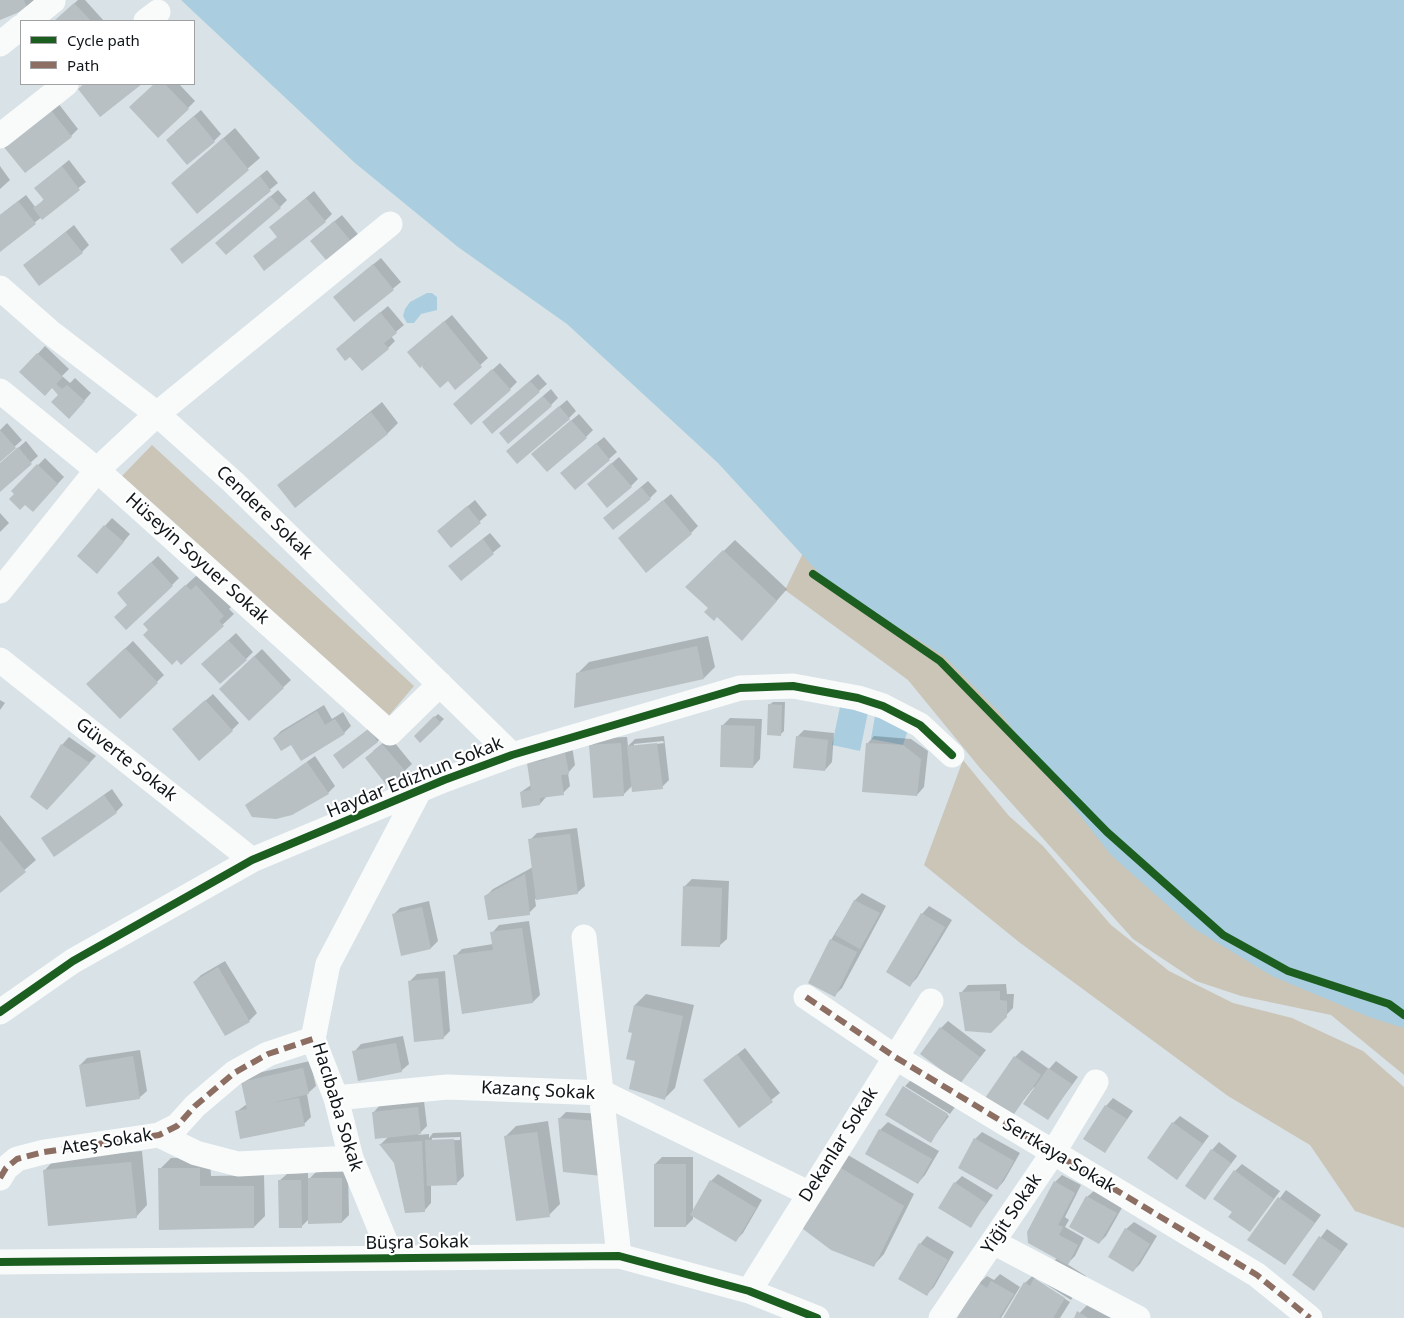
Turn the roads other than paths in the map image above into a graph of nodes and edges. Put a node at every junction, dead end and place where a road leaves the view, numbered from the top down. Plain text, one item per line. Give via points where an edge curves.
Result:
1 (53, 1) dead end
2 (29, 20) edge
3 (20, 28) edge
4 (0, 44) edge
5 (65, 85) edge
6 (0, 136) edge
7 (390, 224) dead end
8 (0, 288) edge
9 (0, 391) edge
10 (157, 414) junction
11 (98, 470) junction
12 (0, 590) edge
13 (0, 660) edge
14 (440, 684) junction
15 (512, 755) junction
16 (952, 755) dead end
17 (418, 793) junction
18 (252, 860) junction
19 (584, 936) dead end
20 (806, 997) dead end
21 (4, 1001) edge
22 (931, 1001) dead end
23 (313, 1039) junction
24 (895, 1057) junction
25 (1096, 1082) dead end
26 (603, 1093) junction
27 (336, 1098) junction
28 (159, 1135) junction
29 (1053, 1153) junction
30 (351, 1158) junction
31 (0, 1178) edge
32 (808, 1194) junction
33 (993, 1242) junction
34 (619, 1256) junction
35 (392, 1258) junction
36 (2, 1259) edge
37 (749, 1291) junction
38 (1300, 1315) edge
39 (817, 1318) edge
40 (940, 1318) edge
41 (1138, 1318) edge

1 - 2 street
3 - 4 street
5 - 6 street
7 - 10 street
8 - 10 street, Cendere Sokak via 50,332
9 - 11 street, Hüseyin Soyuer Sokak
10 - 11 street
10 - 14 street, Cendere Sokak via 233,482
11 - 12 street
11 - 14 street, Hüseyin Soyuer Sokak via 390,733
13 - 18 street, Güverte Sokak
14 - 15 street, Cendere Sokak
15 - 16 street, Haydar Edizhun Sokak via 740,688 793,686 883,706 920,726
15 - 17 street, Haydar Edizhun Sokak
17 - 18 street, Haydar Edizhun Sokak
17 - 23 street, Hacıbaba Sokak via 328,964
18 - 21 street, Haydar Edizhun Sokak
19 - 26 street
20 - 24 street, Sertkaya Sokak
22 - 24 street, Dekanlar Sokak
23 - 27 street, Hacıbaba Sokak
23 - 28 street, Ateş Sokak via 268,1054 234,1073 177,1126
24 - 29 street, Sertkaya Sokak
24 - 32 street, Dekanlar Sokak
25 - 29 street, Yiğit Sokak
26 - 27 street, Kazanç Sokak via 447,1087
26 - 32 street, Kazanç Sokak
26 - 34 street
27 - 30 street, Hacıbaba Sokak
28 - 30 street via 196,1153 238,1164
28 - 31 street, Ateş Sokak via 17,1159
29 - 33 street, Yiğit Sokak
29 - 38 street, Sertkaya Sokak via 1257,1275
30 - 35 street, Hacıbaba Sokak
32 - 37 street, Dekanlar Sokak
33 - 40 street, Yiğit Sokak
33 - 41 street
34 - 35 street, Büşra Sokak
34 - 37 street, Büşra Sokak
35 - 36 street, Büşra Sokak
37 - 39 street, Büşra Sokak

